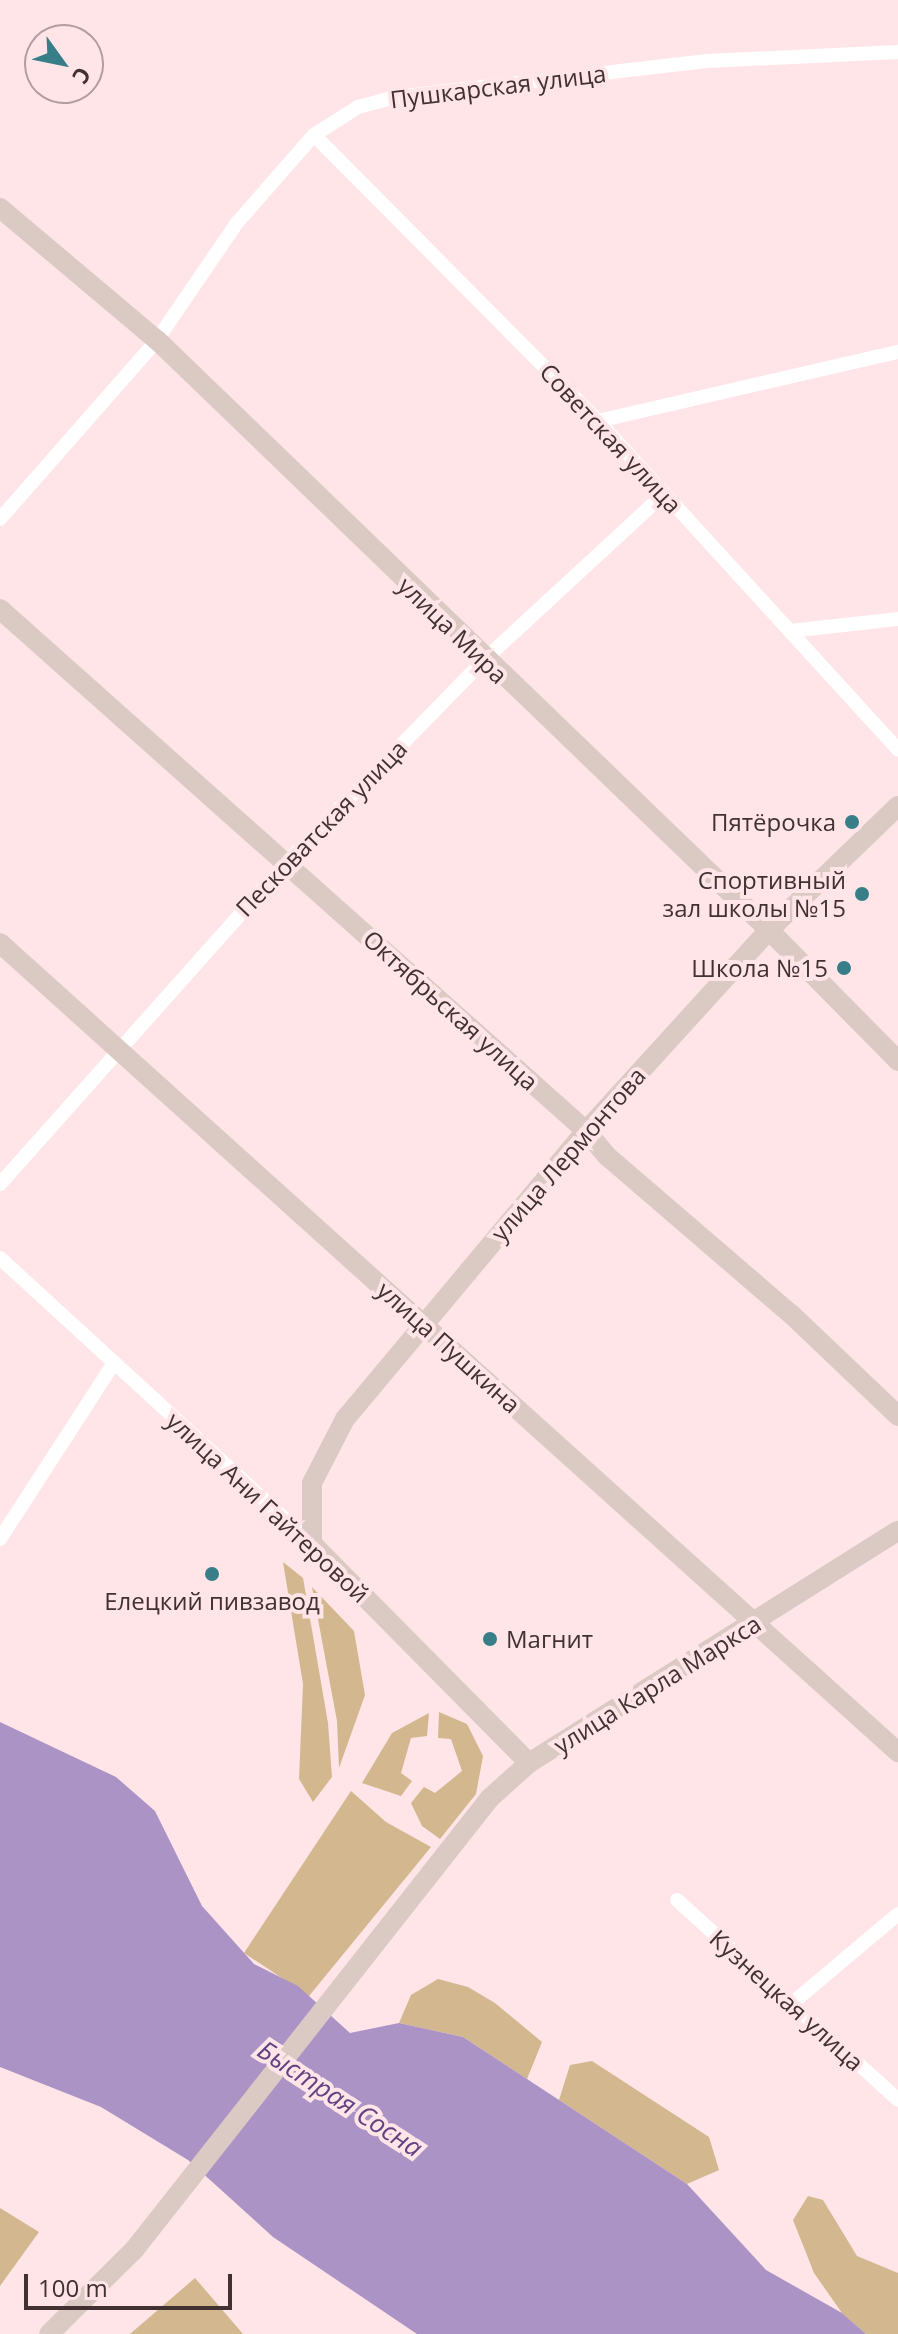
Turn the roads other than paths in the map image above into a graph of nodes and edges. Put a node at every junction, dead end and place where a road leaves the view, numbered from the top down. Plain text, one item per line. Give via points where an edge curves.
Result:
1 (898, 52) edge
2 (314, 135) junction
3 (0, 208) edge
4 (157, 340) junction
5 (898, 352) edge
6 (598, 421) junction
7 (664, 494) junction
8 (0, 519) edge
9 (0, 609) edge
10 (898, 619) edge
11 (790, 631) junction
12 (484, 660) junction
13 (898, 749) edge
14 (898, 806) edge
15 (287, 862) junction
16 (769, 930) junction
17 (0, 943) edge
18 (116, 1048) junction
19 (898, 1061) edge
20 (586, 1131) junction
21 (0, 1184) edge
22 (0, 1258) edge
23 (422, 1323) junction
24 (114, 1363) junction
25 (898, 1416) edge
26 (898, 1531) edge
27 (0, 1539) edge
28 (312, 1544) junction
29 (756, 1624) junction
30 (898, 1752) edge
31 (529, 1763) junction
32 (677, 1900) dead end
33 (898, 1914) edge
34 (790, 2005) junction
35 (898, 2100) edge
36 (49, 2334) edge

1 - 2 street, Пушкарская улица via 707,61 396,97 358,107
2 - 4 street, Пушкарская улица via 236,224
2 - 6 street, Советская улица
3 - 4 street, улица Мира
4 - 8 street, Пушкарская улица
4 - 12 street, улица Мира
5 - 6 street
6 - 7 street, Советская улица
7 - 11 street, Советская улица
7 - 12 street, Песковатская улица
9 - 15 street, Октябрьская улица
10 - 11 street
11 - 13 street, Советская улица
12 - 15 street, Песковатская улица
12 - 16 street, улица Мира
14 - 16 street, улица Лермонтова
15 - 18 street, Песковатская улица
15 - 20 street, Октябрьская улица
16 - 19 street, улица Мира
16 - 20 street, улица Лермонтова
17 - 18 street, улица Пушкина
18 - 21 street, Песковатская улица
18 - 23 street, улица Пушкина
20 - 23 street, улица Лермонтова
20 - 25 street, Октябрьская улица via 607,1156 791,1314
22 - 24 street, улица Ани Гайтеровой
23 - 28 street, улица Лермонтова via 345,1419 312,1483
23 - 29 street, улица Пушкина
24 - 27 street
24 - 28 street, улица Ани Гайтеровой
26 - 29 street, улица Карла Маркса
28 - 31 street, улица Ани Гайтеровой
29 - 30 street, улица Пушкина
29 - 31 street, улица Карла Маркса
31 - 36 street, улица Карла Маркса via 437,1860 134,2250
32 - 34 street, Кузнецкая улица
33 - 34 street
34 - 35 street, Кузнецкая улица

